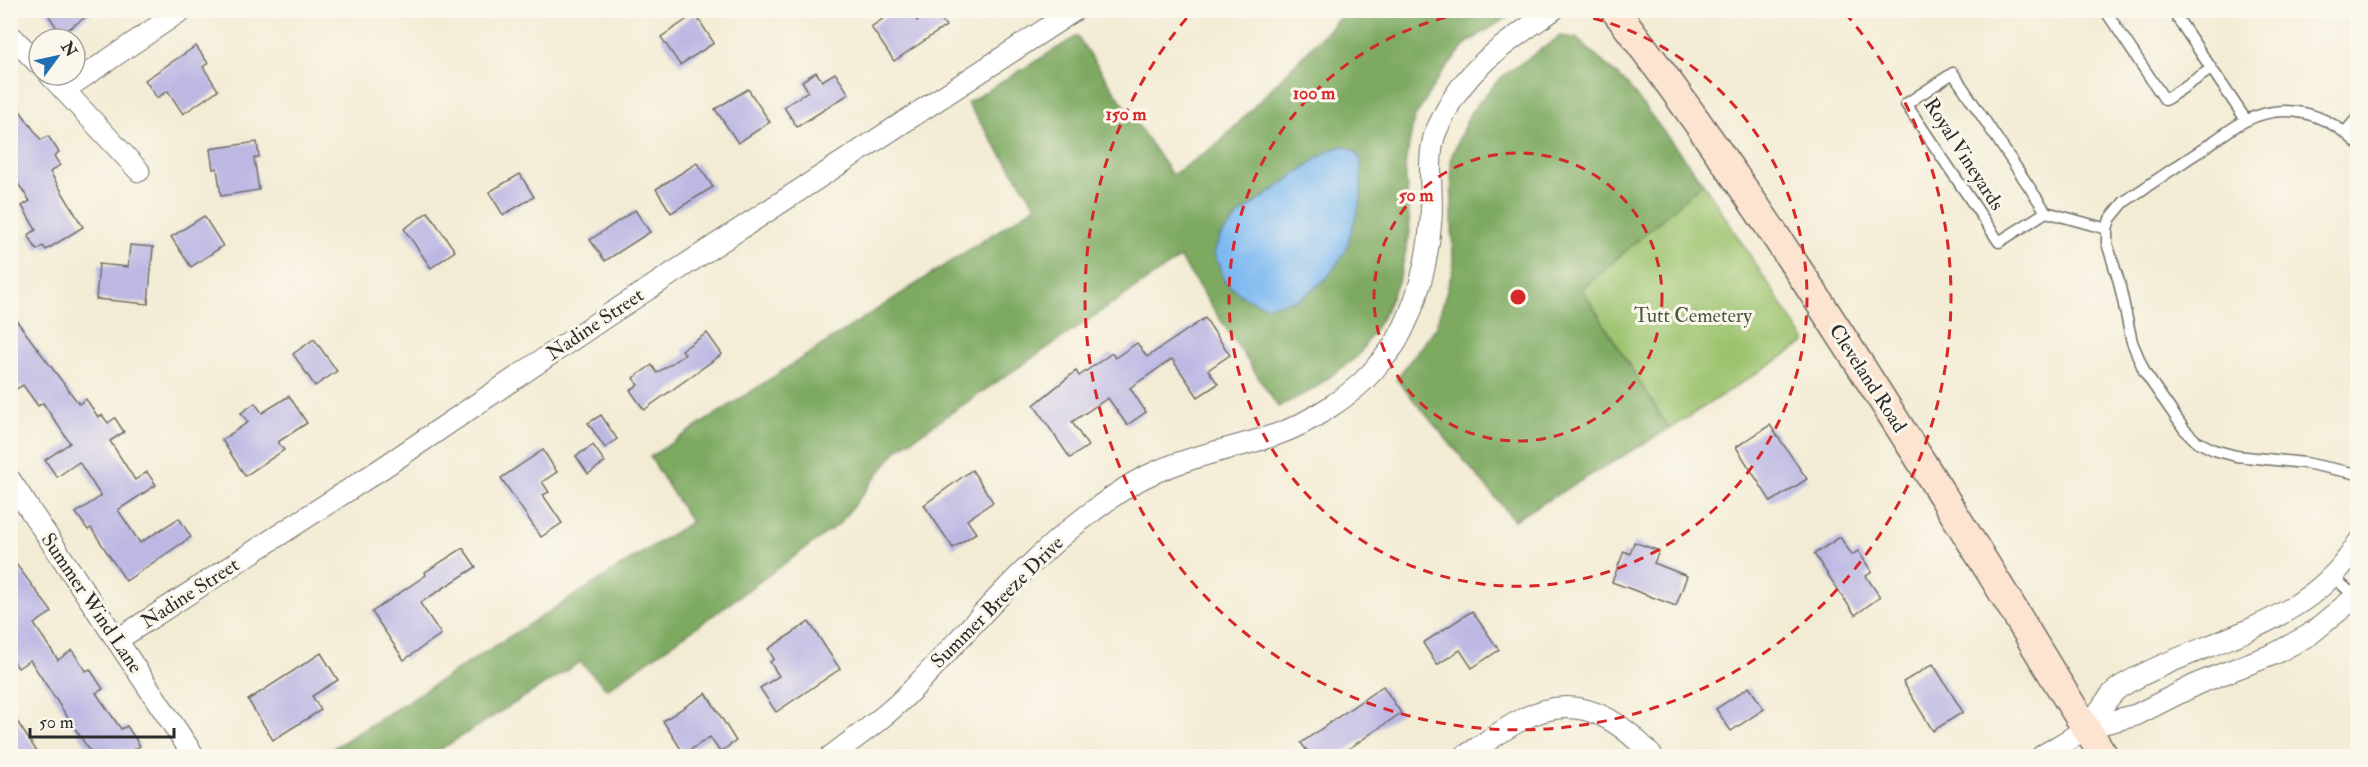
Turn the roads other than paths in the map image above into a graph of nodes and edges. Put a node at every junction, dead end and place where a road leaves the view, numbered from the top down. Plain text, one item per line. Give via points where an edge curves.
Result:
1 (182, 10) edge
2 (1075, 10) edge
3 (1552, 10) edge
4 (1615, 10) edge
5 (2105, 10) edge
6 (2172, 10) edge
7 (10, 35) edge
8 (27, 52) edge
9 (87, 65) edge
10 (2211, 69) junction
11 (62, 87) edge
12 (2358, 117) edge
13 (2246, 120) junction
14 (2345, 132) junction
15 (2358, 144) edge
16 (138, 171) dead end
17 (2046, 212) junction
18 (2107, 229) junction
19 (2358, 474) edge
20 (10, 480) edge
21 (2358, 543) edge
22 (2332, 576) junction
23 (2357, 597) edge
24 (117, 640) junction
25 (2085, 728) junction
26 (194, 756) edge
27 (831, 756) edge
28 (1465, 756) edge
29 (1652, 756) edge
30 (2042, 756) edge
31 (2104, 756) edge

1 - 9 street
2 - 24 street, Nadine Street
3 - 27 street, Summer Breeze Drive via 1491,53 1467,76 1448,106 1434,137 1431,220 1424,268 1396,342 1369,375 1309,420 1277,435 1184,459 1113,497 1027,566 910,691
4 - 25 main road, Cleveland Road via 1707,135 1796,267 1968,535
5 - 10 lane via 2165,100
6 - 10 lane
7 - 8 street
10 - 13 lane
11 - 16 street
12 - 14 lane
13 - 14 lane via 2291,110 2312,114
13 - 18 lane via 2124,202
14 - 15 lane
17 - 17 lane, Royal Vineyards via 2000,242 1906,104 1953,73
17 - 18 lane
18 - 19 lane via 2110,260 2136,353 2145,373 2196,441 2236,456
20 - 24 street, Summer Wind Lane
21 - 22 street
22 - 23 lane
22 - 25 street via 2310,597 2265,623 2117,689
23 - 25 street via 2309,634 2274,654 2199,683 2136,715
24 - 26 street, Summer Wind Lane
25 - 30 street
25 - 31 main road, Cleveland Road
28 - 29 street via 1523,719 1544,710 1570,707 1589,710 1619,725

